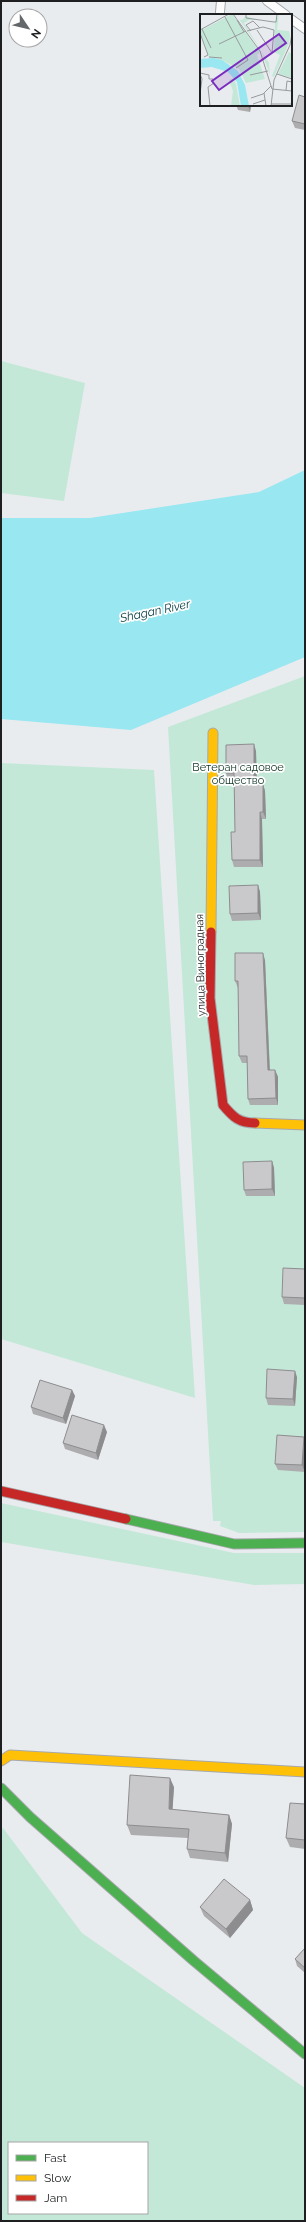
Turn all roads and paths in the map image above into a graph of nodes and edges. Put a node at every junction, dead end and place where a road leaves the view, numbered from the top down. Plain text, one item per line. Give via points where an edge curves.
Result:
1 (221, 1) edge
2 (267, 1) edge
3 (220, 12) dead end
4 (285, 14) edge
5 (292, 20) edge
6 (305, 29) edge
7 (213, 733) dead end
8 (305, 1125) edge
9 (1, 1491) edge
10 (305, 1543) edge
11 (1, 1761) edge
12 (305, 1772) edge
13 (1, 1788) edge
14 (305, 2054) edge

1 - 3 lane
2 - 4 lane
5 - 6 lane
7 - 8 street, улица Виноградная via 210,998 222,1105 234,1119 245,1123
9 - 10 street via 234,1544
11 - 12 street via 10,1755
13 - 14 street via 30,1817 194,1961

